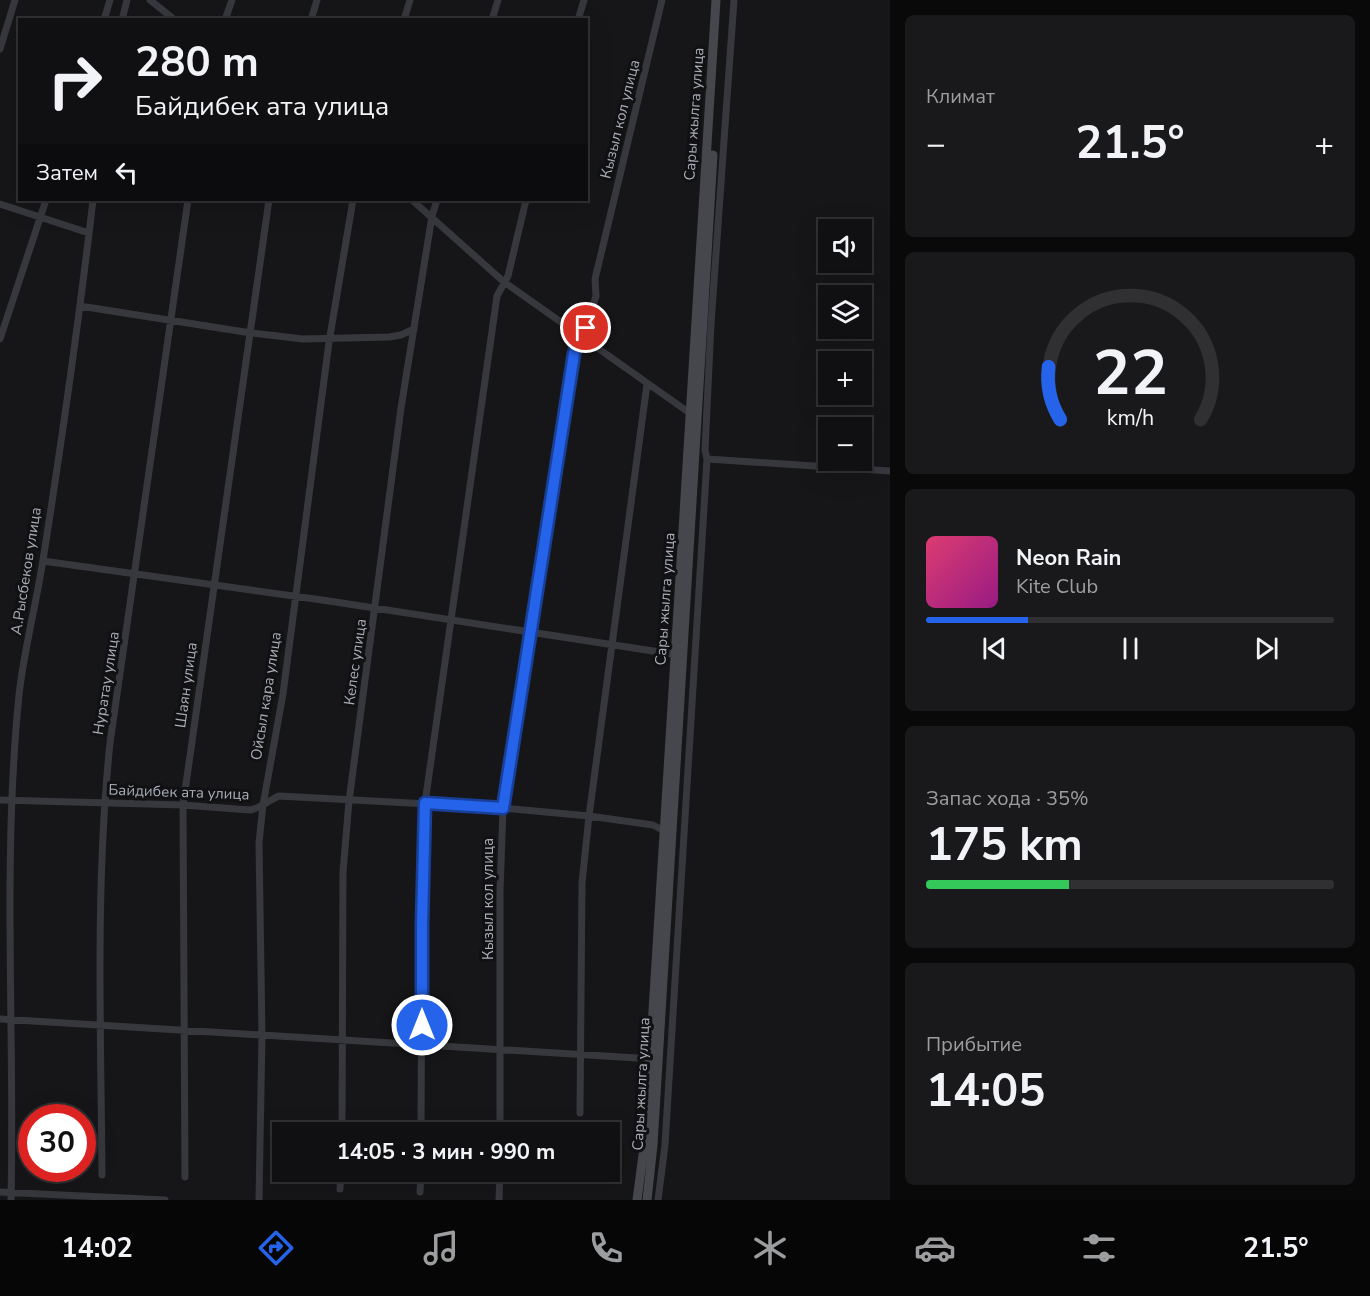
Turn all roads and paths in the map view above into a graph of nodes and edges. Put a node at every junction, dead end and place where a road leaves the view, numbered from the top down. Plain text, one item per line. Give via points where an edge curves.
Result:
1 (15, 0) edge
2 (110, 0) edge
3 (127, 0) edge
4 (150, 0) edge
5 (232, 0) edge
6 (317, 0) edge
7 (410, 0) edge
8 (498, 0) edge
9 (584, 0) edge
10 (662, 0) edge
11 (716, 0) edge
12 (723, 0) edge
13 (734, 0) edge
14 (105, 18) edge
15 (122, 18) edge
16 (172, 18) edge
17 (226, 18) edge
18 (312, 18) edge
19 (405, 18) edge
20 (493, 18) edge
21 (579, 18) edge
22 (0, 49) edge
23 (46, 201) edge
24 (93, 201) edge
25 (188, 201) edge
26 (269, 201) edge
27 (353, 201) edge
28 (413, 201) edge
29 (437, 201) edge
30 (526, 201) edge
31 (0, 204) edge
32 (432, 216) junction
33 (39, 217) junction
34 (89, 233) junction
35 (504, 282) junction
36 (80, 306) junction
37 (172, 321) junction
38 (414, 329) junction
39 (251, 333) junction
40 (579, 336) junction
41 (0, 339) edge
42 (330, 339) junction
43 (647, 384) junction
44 (691, 414) junction
45 (707, 459) junction
46 (890, 471) edge
47 (43, 561) junction
48 (136, 574) junction
49 (214, 585) junction
50 (294, 596) junction
51 (376, 609) junction
52 (451, 620) junction
53 (530, 632) junction
54 (612, 644) junction
55 (680, 655) junction
56 (0, 800) edge
57 (12, 801) junction
58 (349, 801) junction
59 (104, 803) junction
60 (425, 803) junction
61 (183, 805) junction
62 (263, 805) junction
63 (503, 808) junction
64 (589, 816) junction
65 (669, 833) junction
66 (0, 1019) edge
67 (10, 1020) junction
68 (101, 1025) junction
69 (183, 1029) junction
70 (262, 1035) junction
71 (342, 1039) junction
72 (422, 1046) junction
73 (501, 1049) junction
74 (579, 1054) junction
75 (654, 1060) junction
76 (580, 1113) dead end
77 (342, 1122) edge
78 (421, 1122) edge
79 (500, 1122) edge
80 (102, 1175) dead end
81 (185, 1177) dead end
82 (340, 1182) edge
83 (420, 1182) edge
84 (500, 1182) edge
85 (340, 1189) dead end
86 (0, 1192) edge
87 (420, 1192) dead end
88 (11, 1197) edge
89 (165, 1200) edge
90 (260, 1200) edge
91 (499, 1200) edge
92 (636, 1200) edge
93 (646, 1200) edge
94 (658, 1200) edge

1 - 22 street
2 - 14 street
3 - 15 street
4 - 16 street
5 - 17 street
6 - 18 street
7 - 19 street
8 - 20 street
9 - 21 street
10 - 40 street, Кызыл кол улица via 595,279 596,296 586,328
11 - 44 main road, Сары жылга улица
12 - 55 main road, Сары жылга улица
13 - 45 street via 711,324
23 - 33 street
24 - 34 street, А.Рысбеков улица
25 - 37 street, Нуратау улица
26 - 39 street, Шаян улица
27 - 42 street, Ойсыл кара улица
28 - 32 street
29 - 32 street, Келес улица
30 - 35 street
31 - 33 street
32 - 35 street
32 - 38 street, Келес улица
33 - 34 street
33 - 41 street
34 - 36 street, А.Рысбеков улица
35 - 40 street
35 - 52 street via 497,296
36 - 37 street
36 - 47 street, А.Рысбеков улица
37 - 39 street
37 - 48 street, Нуратау улица
38 - 42 street via 389,337
38 - 51 street, Келес улица
39 - 42 street
39 - 49 street, Шаян улица
40 - 43 street
40 - 53 street, Кызыл кол улица
42 - 50 street, Ойсыл кара улица
43 - 44 street
43 - 54 street
44 - 55 main road, Сары жылга улица
45 - 46 street
45 - 94 street
47 - 48 street
47 - 57 street, А.Рысбеков улица via 19,692
48 - 49 street
48 - 59 street, Нуратау улица
49 - 50 street
49 - 61 street, Шаян улица
50 - 51 street
50 - 62 street, Ойсыл кара улица via 283,693
51 - 52 street
51 - 58 street, Келес улица
52 - 53 street
52 - 60 street
53 - 54 street
53 - 63 street, Кызыл кол улица
54 - 55 street
54 - 64 street
55 - 65 main road, Сары жылга улица
56 - 57 street, Байдибек ата улица
57 - 59 street, Байдибек ата улица
57 - 67 street, А.Рысбеков улица
58 - 60 street, Байдибек ата улица
58 - 62 street, Байдибек ата улица via 279,796
58 - 71 street, Келес улица via 343,872
59 - 61 street, Байдибек ата улица
59 - 68 street, Нуратау улица
60 - 63 street, Байдибек ата улица
60 - 72 street
61 - 62 street, Байдибек ата улица via 250,810
61 - 69 street, Шаян улица
62 - 70 street, Ойсыл кара улица
63 - 64 street, Байдибек ата улица
63 - 73 street, Кызыл кол улица
64 - 65 street, Байдибек ата улица via 645,823
64 - 74 street via 582,883
65 - 75 main road, Сары жылга улица
66 - 67 street
67 - 68 street
67 - 88 street, А.Рысбеков улица
68 - 69 street
68 - 80 street, Нуратау улица
69 - 70 street
69 - 81 street, Шаян улица
70 - 71 street
70 - 90 street, Ойсыл кара улица
71 - 72 street
71 - 77 street, Келес улица
72 - 73 street
72 - 78 street
73 - 74 street
73 - 79 street, Кызыл кол улица
74 - 75 street
74 - 76 street
75 - 92 main road, Сары жылга улица
75 - 93 main road, Сары жылга улица via 653,1145
82 - 85 street
83 - 87 street
84 - 91 street
86 - 88 street
88 - 89 street

